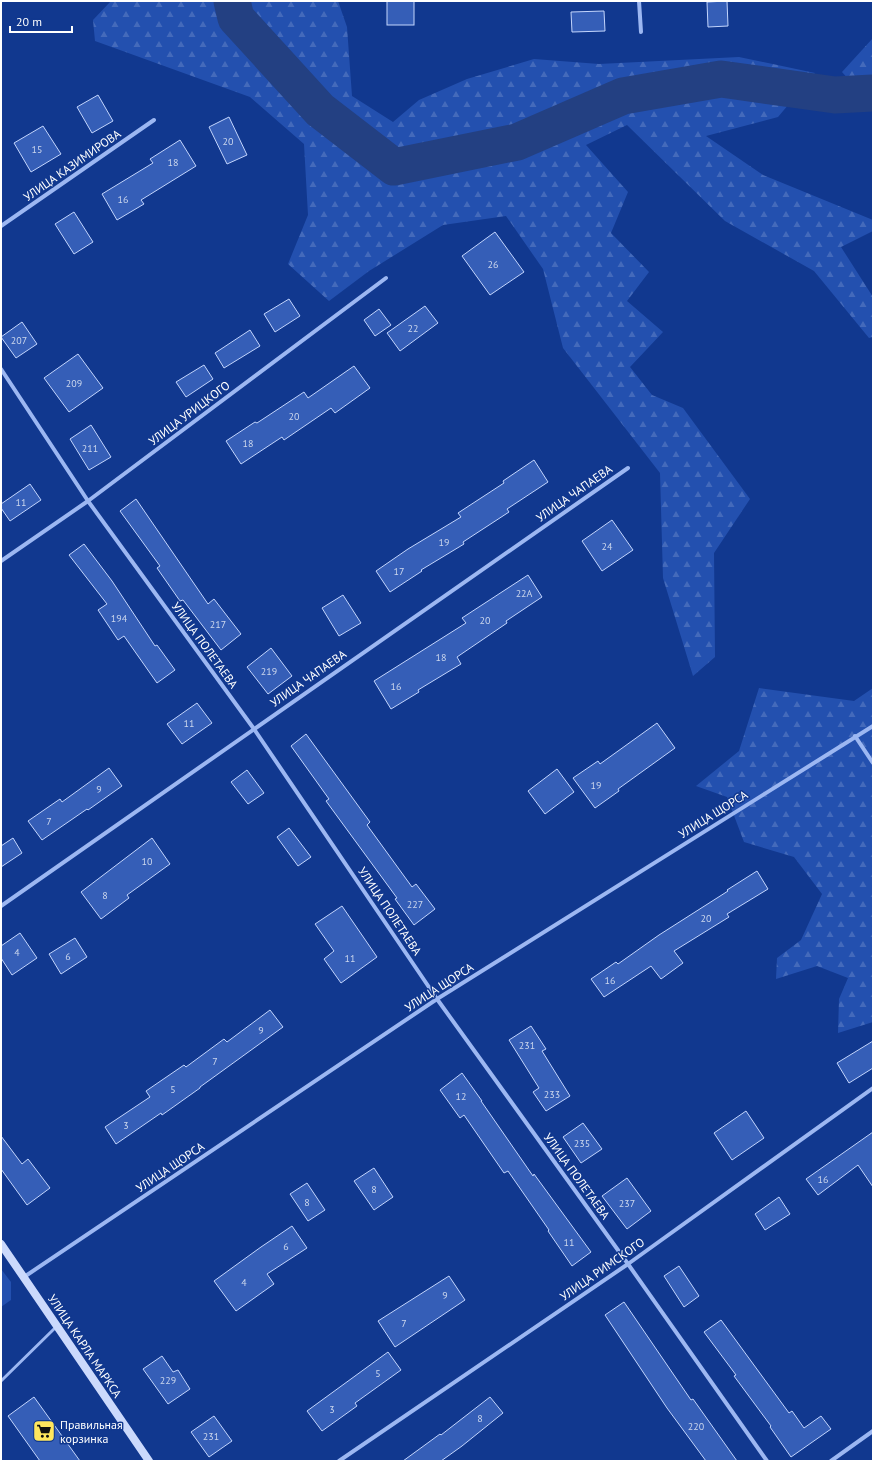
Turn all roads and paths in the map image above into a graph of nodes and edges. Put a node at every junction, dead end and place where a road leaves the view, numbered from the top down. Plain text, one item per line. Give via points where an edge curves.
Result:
1 (639, 1) edge
2 (641, 32) dead end
3 (154, 120) dead end
4 (1, 226) edge
5 (386, 278) dead end
6 (1, 369) edge
7 (628, 468) dead end
8 (88, 501) junction
9 (1, 561) edge
10 (873, 726) edge
11 (254, 729) junction
12 (855, 736) junction
13 (873, 764) edge
14 (1, 906) edge
15 (437, 999) junction
16 (873, 1088) edge
17 (1, 1244) edge
18 (628, 1264) junction
19 (24, 1277) junction
20 (57, 1326) junction
21 (1, 1381) edge
22 (873, 1431) edge
23 (148, 1461) edge
24 (338, 1461) edge
25 (767, 1461) edge
26 (831, 1461) edge

1 - 2 street
3 - 4 street, УЛИЦА КАЗИМИРОВА
5 - 8 street, УЛИЦА УРИЦКОГО
6 - 8 street, УЛИЦА ПОЛЕТАЕВА
7 - 11 street, УЛИЦА ЧАПАЕВА
8 - 9 street, УЛИЦА УРИЦКОГО
8 - 11 street, УЛИЦА ПОЛЕТАЕВА
10 - 12 street, УЛИЦА ЩОРСА
11 - 14 street, УЛИЦА ЧАПАЕВА
11 - 15 street, УЛИЦА ПОЛЕТАЕВА
12 - 13 street
12 - 15 street, УЛИЦА ЩОРСА
15 - 18 street, УЛИЦА ПОЛЕТАЕВА
15 - 19 street, УЛИЦА ЩОРСА
16 - 18 street, УЛИЦА РИМСКОГО
17 - 19 main road, УЛИЦА КАРЛА МАРКСА
18 - 24 street, УЛИЦА РИМСКОГО
18 - 25 street, УЛИЦА ПОЛЕТАЕВА
19 - 20 main road, УЛИЦА КАРЛА МАРКСА
20 - 21 lane
20 - 23 main road, УЛИЦА КАРЛА МАРКСА
22 - 26 street

